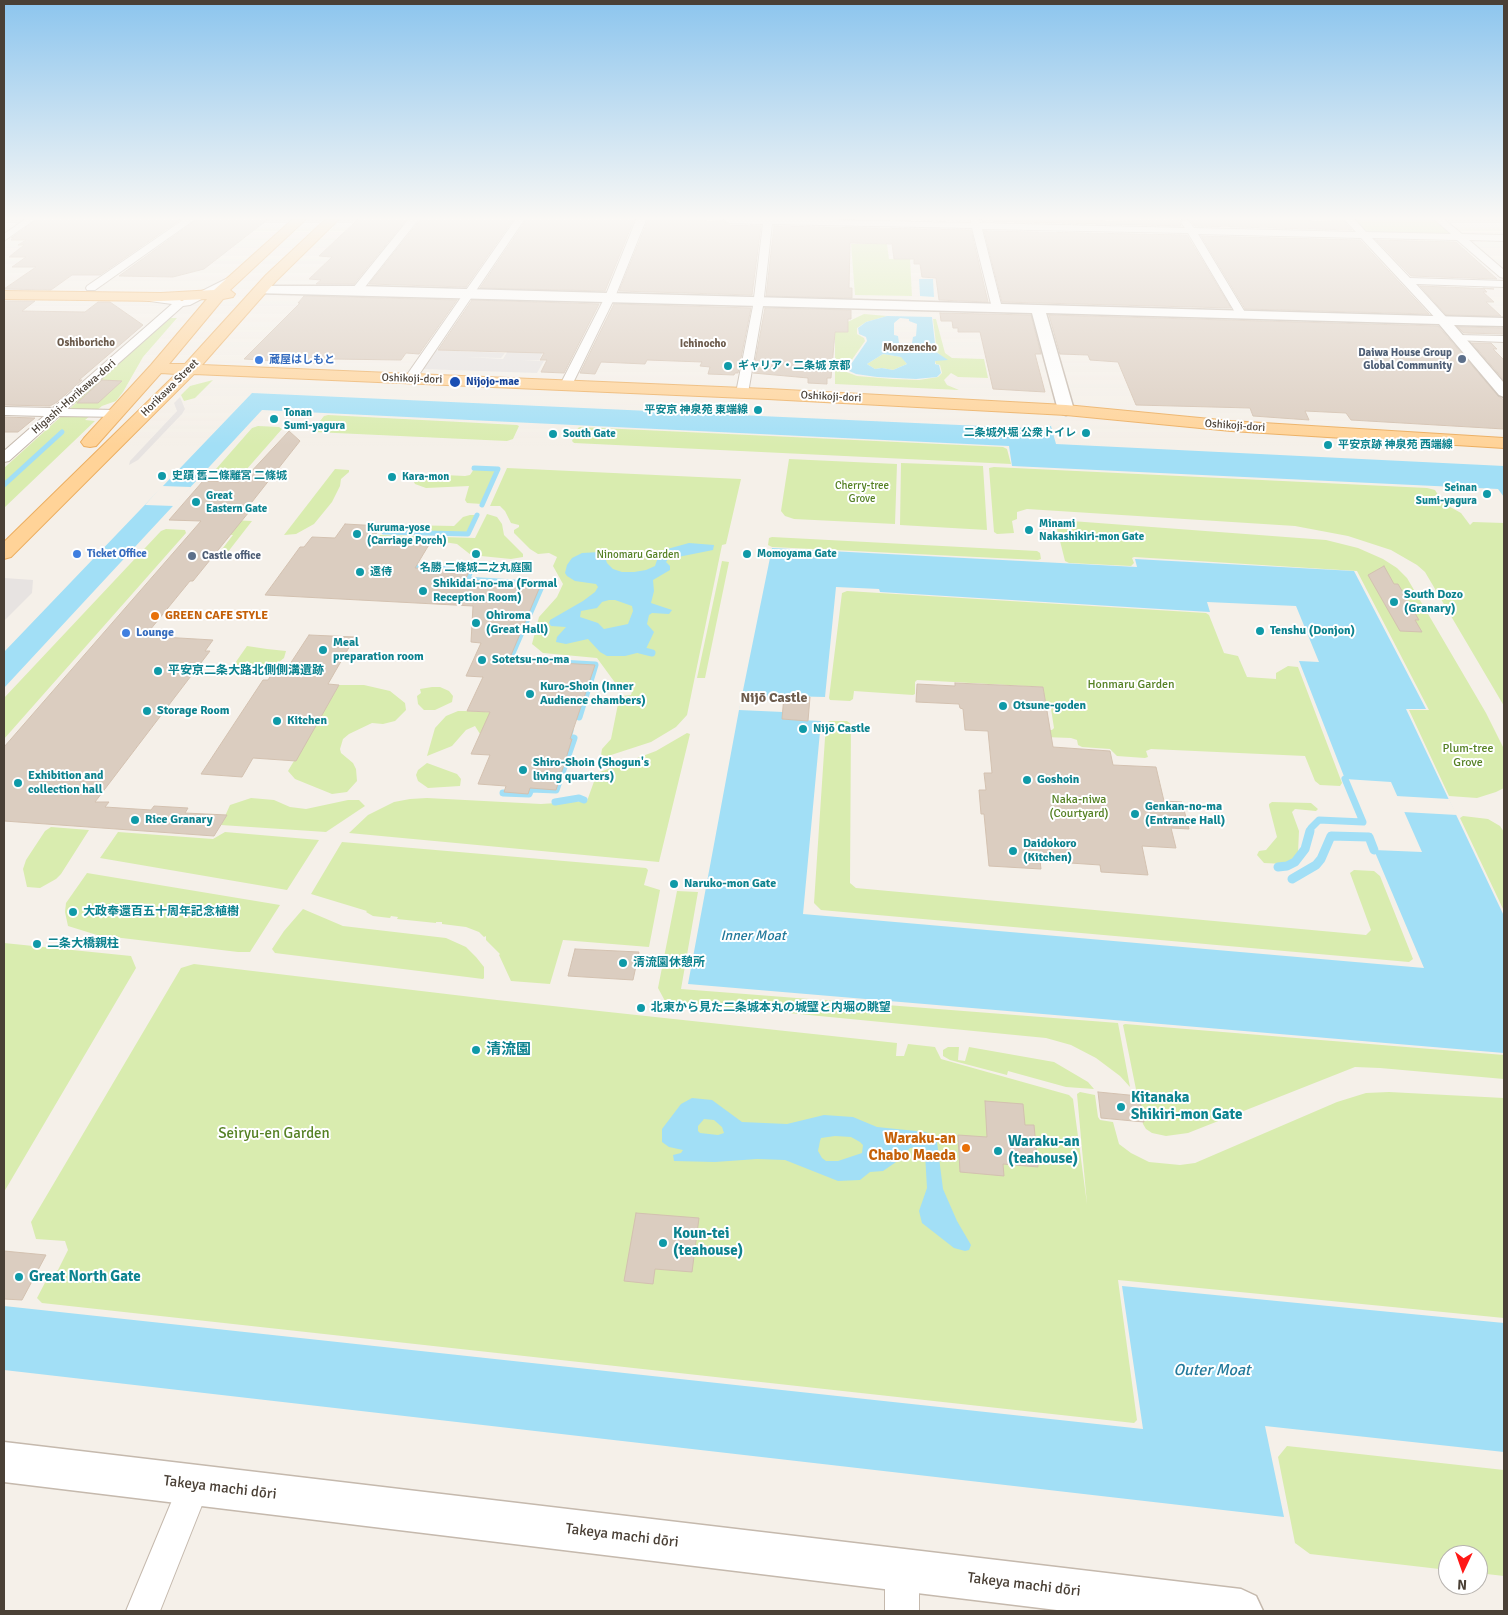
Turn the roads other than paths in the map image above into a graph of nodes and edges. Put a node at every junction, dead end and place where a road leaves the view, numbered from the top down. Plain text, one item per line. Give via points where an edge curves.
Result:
1 (28, 295) edge
2 (215, 295) edge
3 (255, 295) edge
4 (468, 295) edge
5 (553, 295) edge
6 (758, 295) edge
7 (994, 295) edge
8 (1231, 295) edge
9 (1421, 295) edge
10 (199, 296) joint
11 (134, 297) junction
12 (610, 297) junction
13 (757, 301) junction
14 (997, 308) junction
15 (1038, 309) junction
16 (174, 310) junction
17 (1241, 314) junction
18 (1443, 320) junction
19 (1504, 322) edge
20 (1458, 338) junction
21 (1504, 339) edge
22 (157, 368) junction
23 (189, 370) junction
24 (410, 379) junction
25 (566, 385) junction
26 (1504, 392) edge
27 (742, 393) junction
28 (1066, 410) junction
29 (4, 411) edge
30 (60, 413) junction
31 (116, 414) junction
32 (1504, 443) edge
33 (4, 458) edge
34 (47, 486) dead end
35 (4, 553) edge
36 (4, 1462) edge
37 (194, 1485) junction
38 (902, 1570) junction
39 (143, 1611) edge
40 (902, 1611) edge
41 (1241, 1611) edge

1 - 11 main road
2 - 22 main road, Horikawa Street
3 - 23 main road, Horikawa Street
4 - 24 street
5 - 12 street
6 - 13 street
7 - 14 street
8 - 17 street
9 - 18 street
10 - 11 main road
10 - 16 street, Higashi-Horikawa-dori
11 - 16 street via 175,301 178,304
12 - 13 street
12 - 25 street
13 - 14 street
13 - 27 street
14 - 15 street
15 - 17 street
15 - 28 street
16 - 30 street, Higashi-Horikawa-dori
17 - 18 street
18 - 19 street
18 - 20 street
20 - 21 street
20 - 26 street
22 - 23 main road, Oshikoji-dori
22 - 31 main road, Horikawa Street
23 - 24 main road, Oshikoji-dori
23 - 35 main road, Horikawa Street
24 - 25 main road, Oshikoji-dori
25 - 27 main road, Oshikoji-dori
27 - 28 main road, Oshikoji-dori
28 - 32 main road, Oshikoji-dori via 1231,426
29 - 30 street
30 - 31 street
30 - 33 street, Higashi-Horikawa-dori
31 - 34 main road, Horikawa Street
36 - 37 street, Takeya machi dōri
37 - 38 street, Takeya machi dōri
37 - 39 street
38 - 40 street
38 - 41 street, Takeya machi dōri

